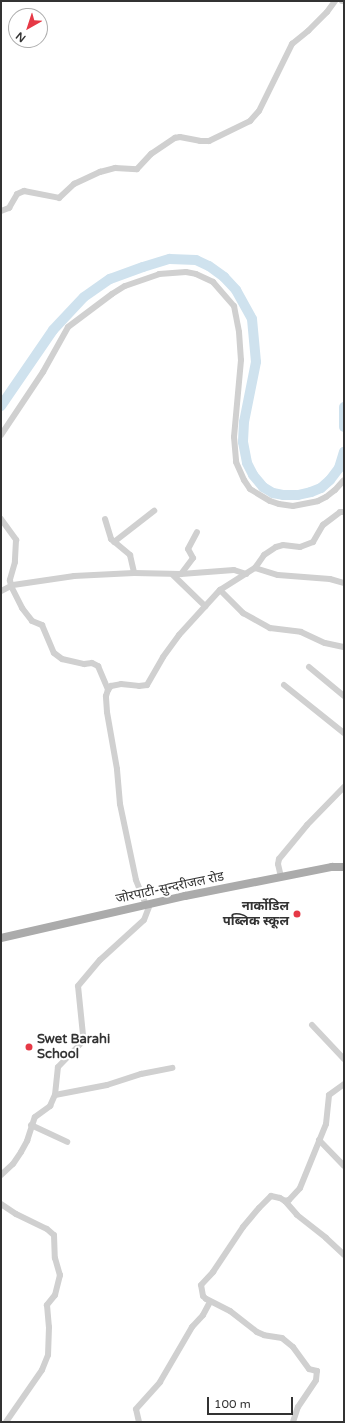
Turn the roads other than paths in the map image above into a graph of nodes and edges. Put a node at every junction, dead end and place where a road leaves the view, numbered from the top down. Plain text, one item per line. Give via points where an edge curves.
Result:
1 (334, 1) edge
2 (1, 211) edge
3 (1, 435) edge
4 (344, 480) edge
5 (154, 511) dead end
6 (344, 512) edge
7 (1, 519) edge
8 (106, 519) dead end
9 (197, 532) dead end
10 (114, 542) junction
11 (255, 568) junction
12 (134, 573) junction
13 (181, 574) junction
14 (246, 574) junction
15 (173, 575) junction
16 (344, 583) edge
17 (11, 586) junction
18 (220, 590) junction
19 (1, 591) edge
20 (205, 606) junction
21 (344, 646) edge
22 (309, 667) dead end
23 (284, 685) dead end
24 (108, 690) junction
25 (344, 696) edge
26 (344, 733) edge
27 (343, 790) edge
28 (344, 867) edge
29 (281, 878) junction
30 (148, 905) junction
31 (1, 938) edge
32 (312, 1025) dead end
33 (344, 1059) edge
34 (172, 1068) dead end
35 (344, 1084) edge
36 (55, 1095) junction
37 (31, 1125) junction
38 (319, 1140) junction
39 (66, 1142) dead end
40 (344, 1166) edge
41 (1, 1175) edge
42 (285, 1201) junction
43 (1, 1204) edge
44 (344, 1255) edge
45 (210, 1302) junction
46 (6, 1422) edge
47 (139, 1422) edge
48 (293, 1422) edge

1 - 2 street via 327,12 292,44 259,111 250,121 209,141 175,138 151,154 137,169 115,168 100,172 74,184 59,198 24,191 16,194 9,208
3 - 4 street via 43,372 68,327 125,286 159,274 186,272 213,282 234,306 241,360 234,429 236,456 240,471 250,489 270,501 293,506 326,497
5 - 10 street
6 - 11 street via 340,512 323,525 312,542 300,547 276,547 264,555
7 - 17 street via 16,540
8 - 10 street
9 - 13 street via 188,549 193,558
10 - 12 street via 130,555
11 - 14 street
11 - 16 street via 278,575 330,579
12 - 15 street
12 - 17 street via 74,576
13 - 14 street via 234,570
13 - 15 street
14 - 18 street
15 - 20 street
17 - 19 street
17 - 24 street via 32,621 42,625 54,653 62,659 98,666
18 - 20 street
18 - 21 street via 243,612 270,628 301,632 325,643
20 - 24 street via 163,657 146,685 121,684 111,686
22 - 25 street
23 - 26 street
24 - 30 street via 107,712 120,804 136,880
27 - 29 street via 290,844 279,859
28 - 29 main road, जोरपाटी-सुन्दरीजल रोड via 332,867
29 - 30 main road, जोरपाटी-सुन्दरीजल रोड
30 - 31 main road, जोरपाटी-सुन्दरीजल रोड
30 - 36 street via 144,920 100,960 78,986 83,1035 80,1044 58,1067
32 - 33 street
34 - 36 street
35 - 38 street via 329,1095 327,1119
36 - 37 street via 50,1106 35,1117
37 - 39 street
37 - 41 street via 21,1152
38 - 40 street
38 - 42 street via 300,1188
42 - 44 street via 297,1215
42 - 45 street via 271,1196 242,1227 201,1285 203,1296
43 - 46 street via 48,1229 54,1235 55,1258 60,1275 55,1295 47,1305 50,1327 48,1355 42,1370
45 - 47 street via 192,1327 160,1382 136,1409
45 - 48 street via 230,1312 257,1332 282,1338 293,1347 310,1369 317,1371 316,1380 298,1408

